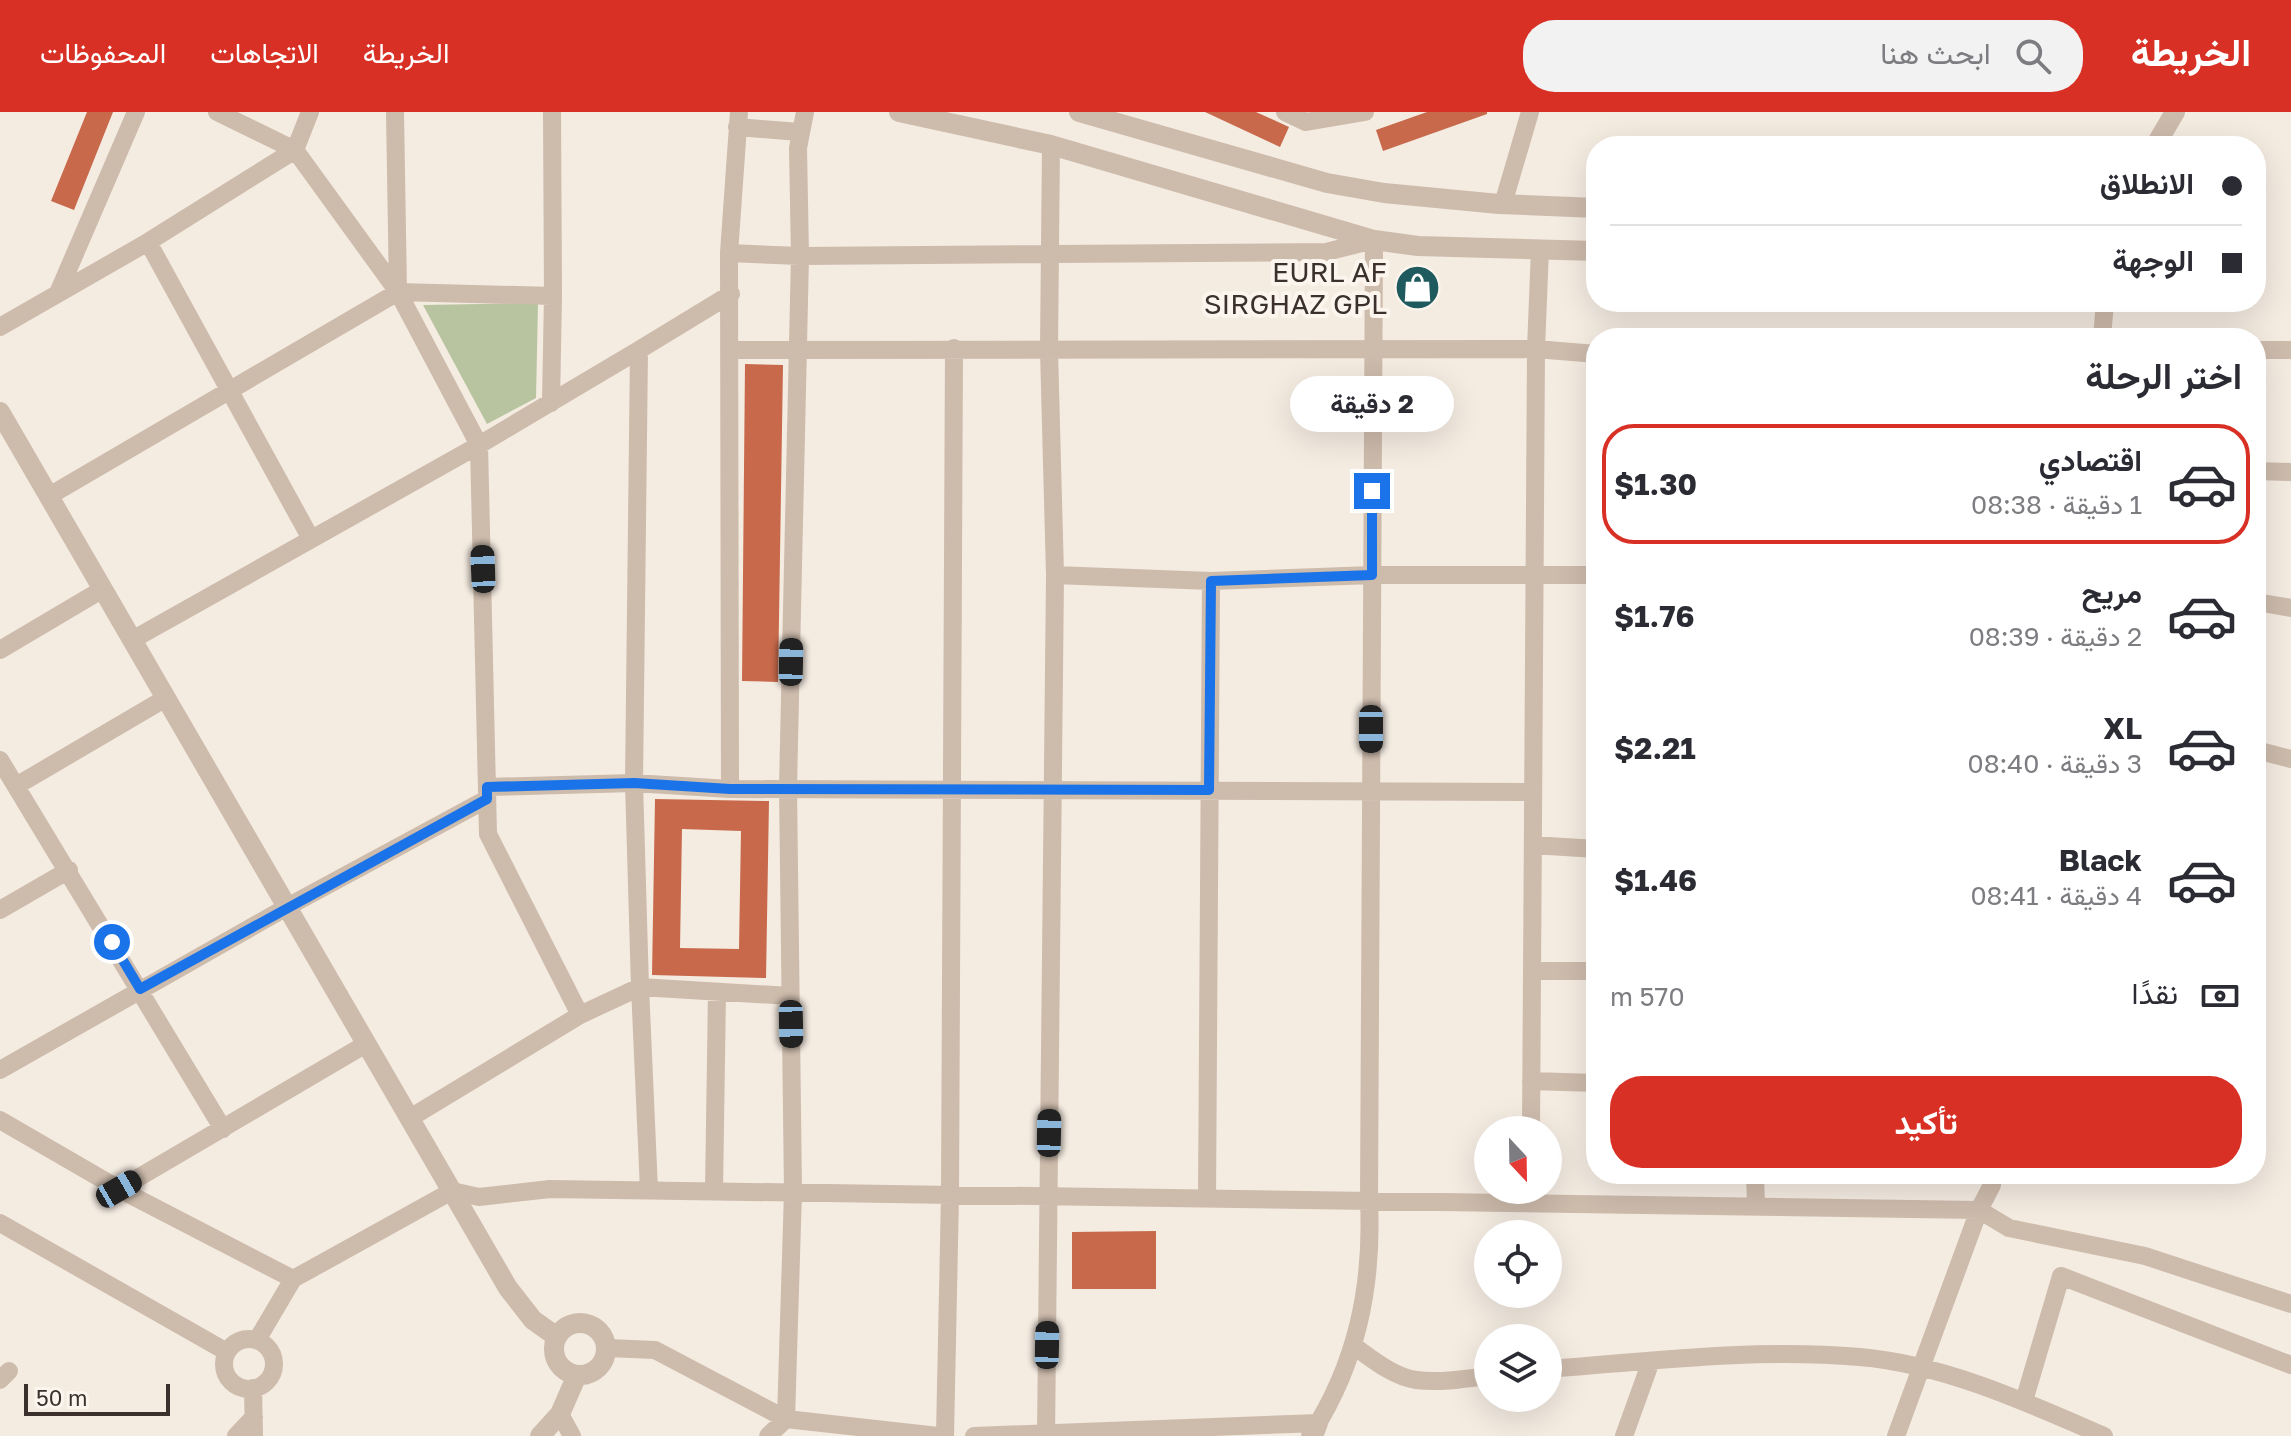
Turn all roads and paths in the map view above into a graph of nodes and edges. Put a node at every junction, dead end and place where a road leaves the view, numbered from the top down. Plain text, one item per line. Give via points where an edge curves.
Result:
1 (136, 112) edge
2 (217, 112) edge
3 (310, 112) edge
4 (395, 112) edge
5 (552, 112) edge
6 (805, 112) edge
7 (899, 112) edge
8 (1079, 112) edge
9 (1285, 112) edge
10 (1365, 112) edge
11 (1530, 112) edge
12 (2175, 112) edge
13 (738, 120) edge
14 (799, 132) junction
15 (2161, 136) edge
16 (1051, 145) junction
17 (295, 150) junction
18 (1503, 204) junction
19 (1586, 208) edge
20 (1374, 240) junction
21 (148, 242) junction
22 (1540, 249) junction
23 (1586, 251) edge
24 (729, 253) junction
25 (1051, 255) junction
26 (800, 256) junction
27 (398, 292) junction
28 (58, 293) junction
29 (731, 294) junction
30 (553, 296) junction
31 (0, 327) edge
32 (954, 348) junction
33 (1536, 349) junction
34 (639, 350) junction
35 (731, 350) junction
36 (798, 350) junction
37 (1049, 350) junction
38 (1373, 350) junction
39 (2266, 350) edge
40 (2291, 350) edge
41 (1586, 353) edge
42 (230, 390) junction
43 (551, 403) junction
44 (0, 412) edge
45 (6, 436) edge
46 (479, 445) junction
47 (2266, 471) edge
48 (2291, 472) edge
49 (49, 496) junction
50 (311, 539) junction
51 (1055, 575) junction
52 (1372, 575) junction
53 (1586, 575) edge
54 (1534, 576) junction
55 (1211, 581) junction
56 (103, 589) junction
57 (2266, 604) edge
58 (2291, 608) edge
59 (132, 640) junction
60 (0, 650) edge
61 (166, 698) junction
62 (2266, 753) edge
63 (2291, 759) edge
64 (0, 760) edge
65 (634, 783) junction
66 (16, 786) junction
67 (788, 787) junction
68 (952, 788) junction
69 (730, 789) junction
70 (1053, 789) junction
71 (1209, 790) junction
72 (1371, 791) junction
73 (1533, 792) junction
74 (487, 793) junction
75 (1533, 845) junction
76 (1586, 848) edge
77 (69, 870) junction
78 (287, 907) junction
79 (0, 910) edge
80 (1532, 971) junction
81 (1586, 971) edge
82 (640, 987) junction
83 (140, 989) junction
84 (717, 992) junction
85 (790, 996) junction
86 (580, 1015) junction
87 (366, 1044) junction
88 (0, 1070) edge
89 (1531, 1081) junction
90 (1586, 1083) edge
91 (1531, 1116) edge
92 (410, 1118) junction
93 (0, 1120) edge
94 (223, 1129) junction
95 (1755, 1184) edge
96 (1992, 1184) edge
97 (119, 1189) junction
98 (649, 1190) junction
99 (452, 1191) junction
100 (714, 1191) junction
101 (793, 1192) junction
102 (950, 1195) junction
103 (1049, 1196) junction
104 (1562, 1197) edge
105 (1474, 1198) edge
106 (1207, 1199) junction
107 (1369, 1201) junction
108 (1756, 1206) junction
109 (1979, 1210) junction
110 (0, 1223) edge
111 (293, 1279) junction
112 (2291, 1304) edge
113 (557, 1337) junction
114 (257, 1340) junction
115 (1354, 1346) junction
116 (607, 1348) junction
117 (227, 1352) junction
118 (1651, 1361) junction
119 (2291, 1365) edge
120 (1562, 1368) edge
121 (1921, 1368) junction
122 (577, 1375) junction
123 (1474, 1378) edge
124 (253, 1388) junction
125 (2024, 1401) junction
126 (560, 1414) junction
127 (786, 1419) junction
128 (254, 1427) edge
129 (1314, 1432) edge
130 (891, 1433) edge
131 (1046, 1435) edge
132 (236, 1436) edge
133 (540, 1436) edge
134 (572, 1436) edge
135 (768, 1436) edge
136 (804, 1436) edge
137 (938, 1436) edge
138 (945, 1436) edge
139 (974, 1436) edge
140 (1624, 1436) edge
141 (1896, 1436) edge
142 (2104, 1436) edge

1 - 28 street
2 - 17 street
3 - 17 street
4 - 27 street
5 - 30 street
6 - 14 street
7 - 16 street
8 - 18 street via 1327,183
9 - 10 street via 1306,122
11 - 18 street
12 - 15 street
13 - 14 street
13 - 24 street
14 - 26 street
16 - 20 street
16 - 25 street
17 - 21 street
17 - 27 street
18 - 19 street
20 - 22 street
20 - 25 street via 1326,252
20 - 38 street
21 - 28 street
21 - 42 street
22 - 23 street
22 - 33 street
24 - 26 street
24 - 29 street
25 - 26 street
25 - 37 street
26 - 36 street
27 - 30 street
27 - 42 street
27 - 46 street
28 - 31 street
29 - 34 street
29 - 35 street
30 - 43 street
32 - 36 street
32 - 37 street
32 - 68 street
33 - 38 street
33 - 41 street
33 - 54 street
34 - 43 street
34 - 65 street
35 - 36 street
35 - 69 street
36 - 67 street
37 - 38 street
37 - 51 street
38 - 52 street
39 - 40 street
42 - 49 street
42 - 50 street
43 - 46 street
44 - 45 street
45 - 49 street
46 - 50 street
46 - 74 street
47 - 48 street
49 - 56 street
50 - 59 street
51 - 55 street
51 - 70 street
52 - 54 street
52 - 55 street
52 - 72 street
53 - 54 street
54 - 73 street
55 - 71 street
56 - 59 street
56 - 60 street
57 - 58 street
59 - 61 street
61 - 66 street
61 - 78 street
62 - 63 street
64 - 66 street
65 - 69 street
65 - 74 street
65 - 82 street
66 - 77 street
67 - 68 street
67 - 69 street
67 - 85 street
68 - 70 street
68 - 102 street
70 - 71 street
70 - 103 street
71 - 72 street
71 - 106 street
72 - 73 street
72 - 107 street
73 - 75 street
74 - 78 street
74 - 86 street via 488,834
75 - 76 street
75 - 80 street
77 - 79 street
77 - 83 street
78 - 83 street
78 - 87 street
80 - 81 street
80 - 89 street
82 - 84 street
82 - 86 street
82 - 98 street
83 - 88 street
83 - 94 street
84 - 85 street
84 - 100 street
85 - 101 street
86 - 92 street
87 - 92 street
87 - 94 street
89 - 90 street
89 - 91 street
92 - 99 street
93 - 97 street
94 - 97 street
95 - 108 street
96 - 109 street
97 - 111 street
98 - 99 street via 550,1189 479,1197
98 - 100 street
99 - 111 street
99 - 113 street via 508,1288 533,1320
100 - 101 street
101 - 102 street
101 - 127 street
102 - 103 street
102 - 138 street
103 - 106 street
103 - 131 street
104 - 108 street
105 - 107 street
106 - 107 street
107 - 115 street via 1367,1289
108 - 109 street
109 - 112 street via 2009,1228 2145,1256
109 - 121 street
110 - 117 street
111 - 114 street
113 - 116 street via 569,1325 586,1323 601,1332
113 - 122 street via 557,1361
114 - 117 street via 240,1340
114 - 124 street via 270,1350 274,1366 267,1381
115 - 123 street via 1414,1380
115 - 129 street
116 - 122 street via 601,1365
116 - 127 street via 655,1350
117 - 124 street via 226,1375 237,1386
118 - 120 street
118 - 121 street via 1779,1354 1862,1357
118 - 140 street
119 - 125 street via 2061,1276
121 - 125 street
121 - 141 street
122 - 126 street
124 - 128 street
125 - 142 street
126 - 133 street
126 - 134 street
127 - 130 street
127 - 135 street
127 - 136 street
128 - 132 street
129 - 131 street
130 - 137 street
131 - 139 street

